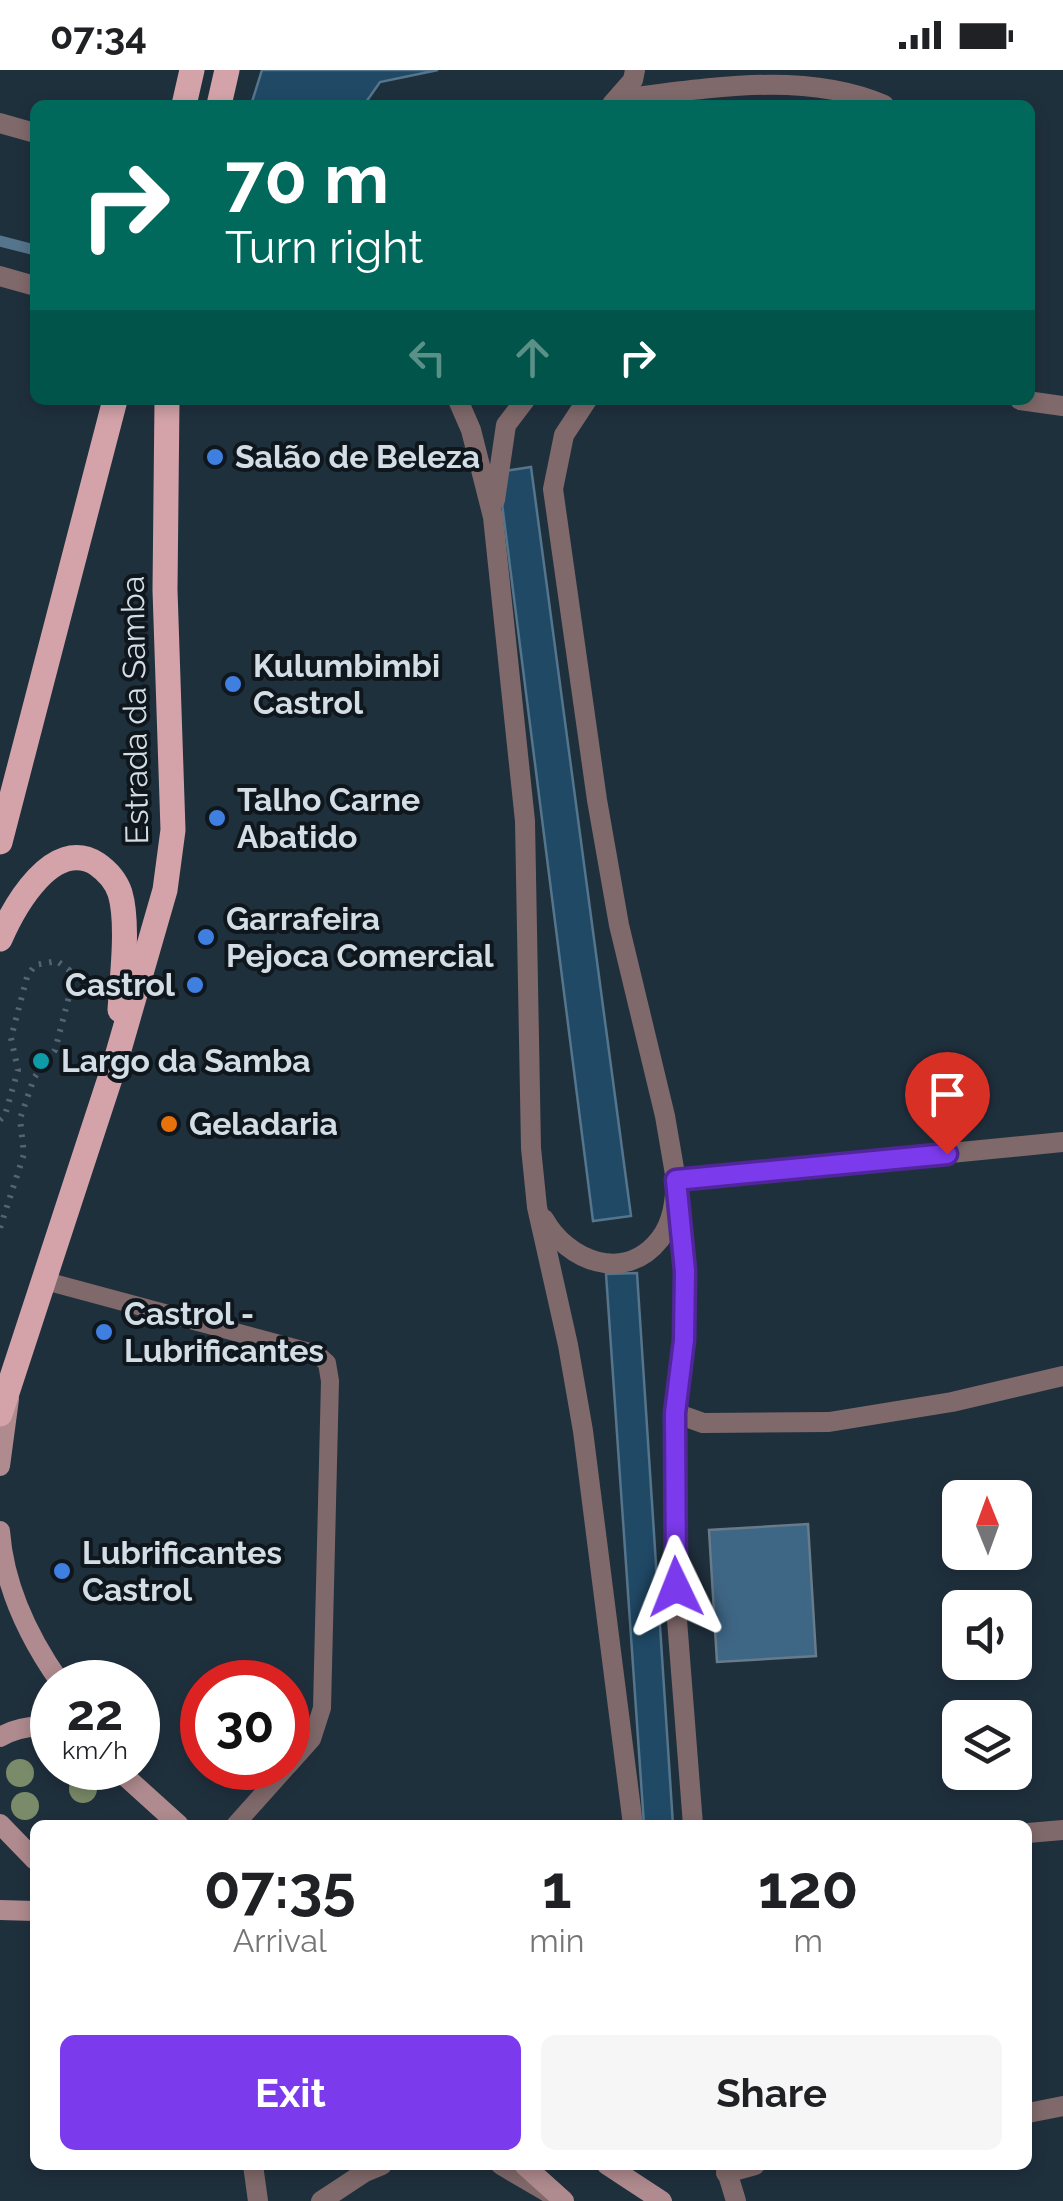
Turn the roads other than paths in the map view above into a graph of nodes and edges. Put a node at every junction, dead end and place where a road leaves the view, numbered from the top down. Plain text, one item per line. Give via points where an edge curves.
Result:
1 (192, 70) edge
2 (227, 70) edge
3 (635, 70) edge
4 (185, 100) edge
5 (219, 100) edge
6 (617, 100) edge
7 (632, 100) edge
8 (869, 100) edge
9 (0, 123) edge
10 (30, 132) edge
11 (0, 276) edge
12 (30, 285) edge
13 (1035, 402) edge
14 (114, 405) edge
15 (167, 405) edge
16 (179, 405) edge
17 (460, 405) edge
18 (520, 405) edge
19 (584, 405) edge
20 (1063, 406) edge
21 (166, 438) junction
22 (494, 517) junction
23 (0, 842) edge
24 (0, 939) edge
25 (116, 1060) junction
26 (1063, 1142) edge
27 (676, 1180) junction
28 (537, 1207) junction
29 (42, 1280) junction
30 (1063, 1376) edge
31 (12, 1378) junction
32 (675, 1413) junction
33 (0, 1414) edge
34 (0, 1466) edge
35 (0, 1530) edge
36 (47, 1660) edge
37 (30, 1728) edge
38 (0, 1737) edge
39 (310, 1741) edge
40 (141, 1790) edge
41 (153, 1790) edge
42 (266, 1790) edge
43 (176, 1820) edge
44 (178, 1820) edge
45 (239, 1820) edge
46 (631, 1820) edge
47 (693, 1820) edge
48 (0, 1824) edge
49 (1063, 1830) edge
50 (1032, 1833) edge
51 (30, 1855) edge
52 (0, 1910) edge
53 (30, 1911) edge
54 (1063, 2106) edge
55 (1032, 2112) edge
56 (254, 2170) edge
57 (370, 2170) edge
58 (509, 2170) edge
59 (529, 2170) edge
60 (615, 2170) edge
61 (726, 2170) edge
62 (258, 2201) edge
63 (321, 2201) edge
64 (562, 2201) edge
65 (662, 2201) edge
66 (736, 2201) edge

1 - 4 main road
2 - 5 main road
3 - 6 street
7 - 8 street via 776,83
9 - 10 street
11 - 12 street
13 - 20 street
14 - 23 main road, Estrada da Samba
15 - 21 main road, Estrada da Samba
16 - 21 street
17 - 22 street
18 - 22 street via 506,424
19 - 27 street via 564,435 553,490 619,924
21 - 25 main road, Estrada da Samba via 172,830 165,890
22 - 28 street via 525,821 530,1148
24 - 25 main road via 42,873 62,860 87,858 108,871 120,894 124,950
25 - 29 main road, Estrada da Samba
26 - 27 street
27 - 28 street via 660,1239 629,1260 608,1264 577,1255 552,1234
27 - 32 street via 685,1271
28 - 46 street via 583,1431
29 - 31 main road, Estrada da Samba
29 - 39 lane via 317,1354 327,1364 322,1708
30 - 32 street via 829,1422 703,1423
31 - 33 main road, Estrada da Samba
31 - 34 main road
32 - 47 street via 678,1620
35 - 36 main road via 12,1593
37 - 38 main road
40 - 43 main road
41 - 44 main road
42 - 45 lane
48 - 51 main road
49 - 50 street
52 - 53 main road
54 - 55 street
56 - 62 street
57 - 63 street
58 - 64 street
59 - 64 main road
60 - 65 main road
61 - 66 street

